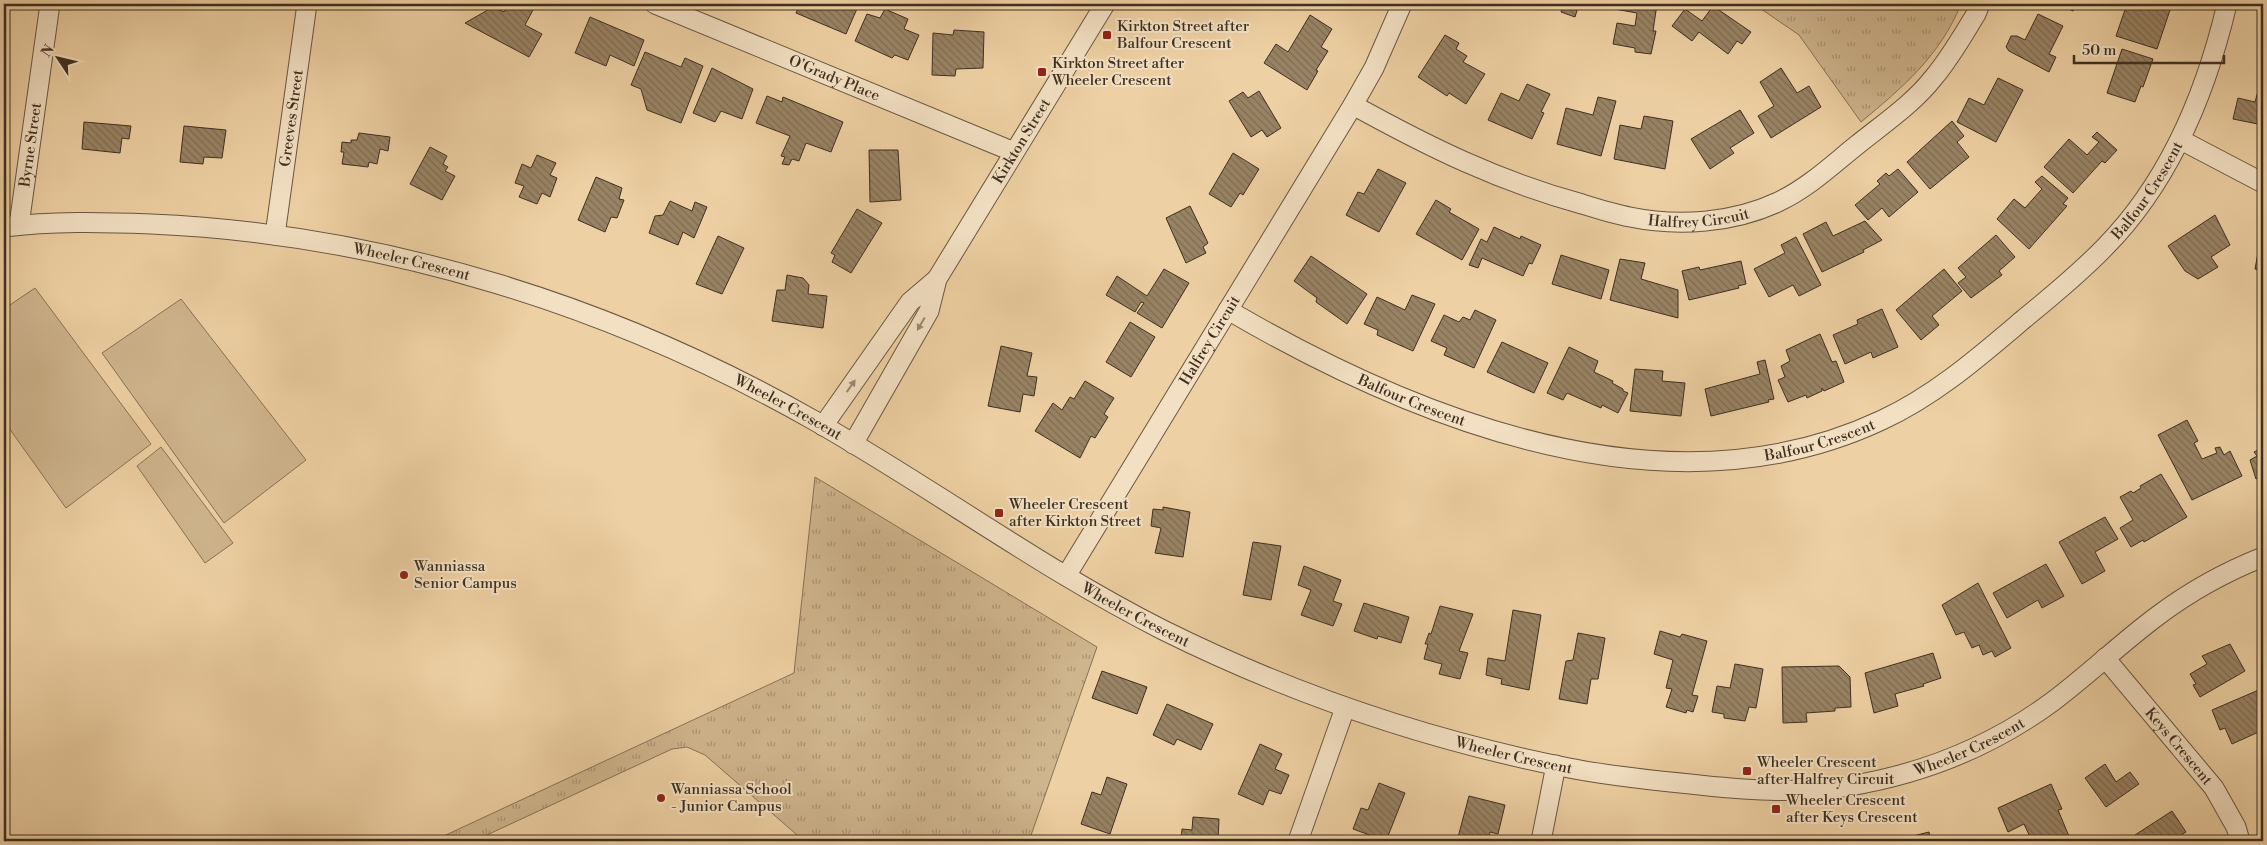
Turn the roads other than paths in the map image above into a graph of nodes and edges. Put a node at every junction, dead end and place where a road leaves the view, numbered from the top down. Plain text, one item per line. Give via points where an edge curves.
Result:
1 (50, 4) edge
2 (307, 4) edge
3 (655, 4) edge
4 (1105, 4) edge
5 (1402, 4) edge
6 (1980, 4) edge
7 (2227, 4) edge
8 (1354, 105) junction
9 (2181, 140) junction
10 (1014, 152) junction
11 (2263, 183) edge
12 (11, 226) edge
13 (274, 235) junction
14 (937, 279) junction
15 (1228, 310) junction
16 (823, 426) junction
17 (854, 444) junction
18 (2263, 557) edge
19 (1066, 576) junction
20 (2105, 658) junction
21 (1345, 708) junction
22 (1556, 765) junction
23 (1298, 841) edge
24 (1541, 841) edge
25 (2240, 841) edge

1 - 12 street, Byrne Street
2 - 13 street, Greeves Street
3 - 10 street, O'Grady Place
4 - 10 street, Kirkton Street
5 - 8 street, Halfrey Circuit
6 - 8 street, Halfrey Circuit via 1934,78 1907,104 1810,183 1776,203 1737,216 1695,222 1651,221 1548,195 1429,147
7 - 9 street, Balfour Crescent via 2211,66
8 - 15 street, Halfrey Circuit
9 - 11 street
9 - 15 street, Balfour Crescent via 2147,195 2107,245 1957,375 1908,406 1855,432 1797,449 1736,460 1640,461 1575,452 1530,441 1433,409 1354,377
10 - 14 street, Kirkton Street
12 - 13 street, Wheeler Crescent via 80,221 212,227
13 - 16 street, Wheeler Crescent via 435,266 572,307 690,356
16 -> 14 street, Kirkton Street via 910,302
14 -> 17 street, Kirkton Street via 929,311
15 - 19 street, Halfrey Circuit
16 - 17 street, Wheeler Crescent
17 - 19 street, Wheeler Crescent
18 - 20 street, Wheeler Crescent via 2201,586 2159,614
19 - 21 street, Wheeler Crescent via 1182,639 1253,672
20 - 22 street, Wheeler Crescent via 2048,705 2004,733 1955,757 1902,775 1849,786 1812,790 1743,790 1603,774
20 - 25 street, Keys Crescent via 2214,788 2236,827
21 - 22 street, Wheeler Crescent via 1468,746
21 - 23 street
22 - 24 street

